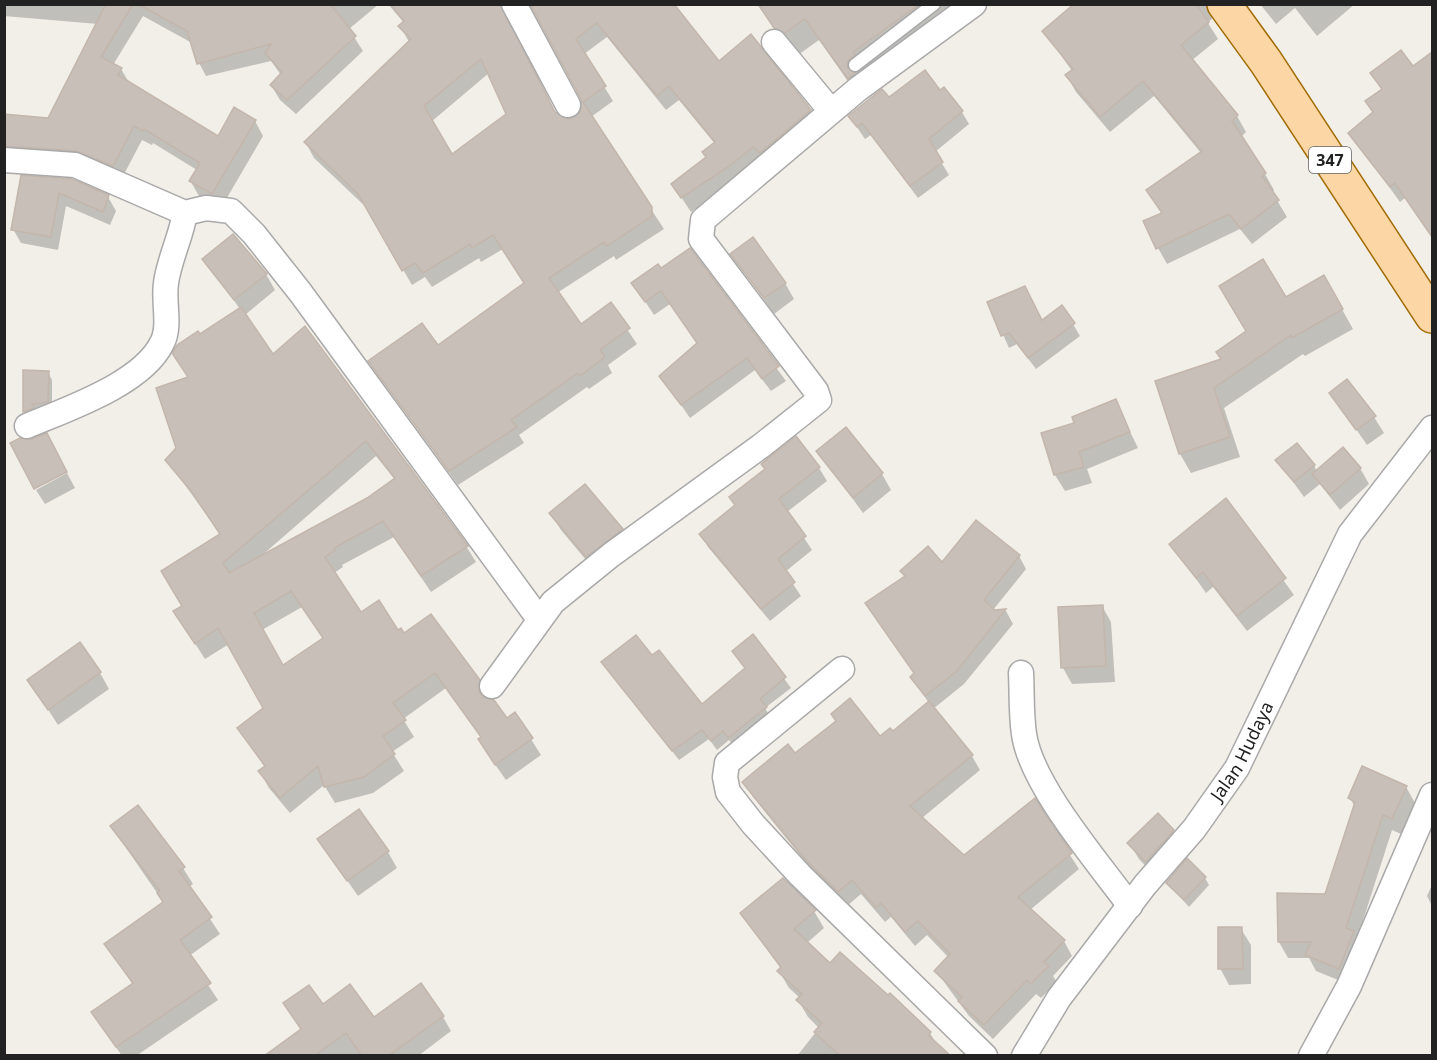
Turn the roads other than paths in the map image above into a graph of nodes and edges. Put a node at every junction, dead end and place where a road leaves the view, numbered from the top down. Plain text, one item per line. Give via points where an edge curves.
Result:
1 (514, 4) edge
2 (934, 4) edge
3 (974, 4) edge
4 (1224, 4) edge
5 (774, 42) dead end
6 (855, 64) dead end
7 (568, 105) dead end
8 (831, 111) junction
9 (4, 160) edge
10 (185, 213) junction
11 (1432, 316) edge
12 (27, 426) dead end
13 (1432, 428) edge
14 (539, 619) junction
15 (842, 669) dead end
16 (1021, 673) dead end
17 (492, 686) dead end
18 (1432, 795) edge
19 (1130, 906) junction
20 (985, 1056) edge
21 (1024, 1056) edge
22 (1311, 1056) edge

1 - 7 street
2 - 6 lane
3 - 8 street
4 - 11 main road, 347
5 - 8 street
8 - 14 street via 703,220 700,228 701,239 819,400 611,555 553,602
9 - 10 street via 75,165
10 - 12 street via 166,283 163,342 147,363 116,385
10 - 14 street via 206,208 231,211 254,234
13 - 19 street, Jalan Hudaya via 1350,534 1237,768 1194,829
14 - 17 street
15 - 20 street via 726,763 728,792 800,874
16 - 19 street via 1024,734 1044,788
18 - 22 street via 1349,986
19 - 21 street, Jalan Hudaya via 1059,998

